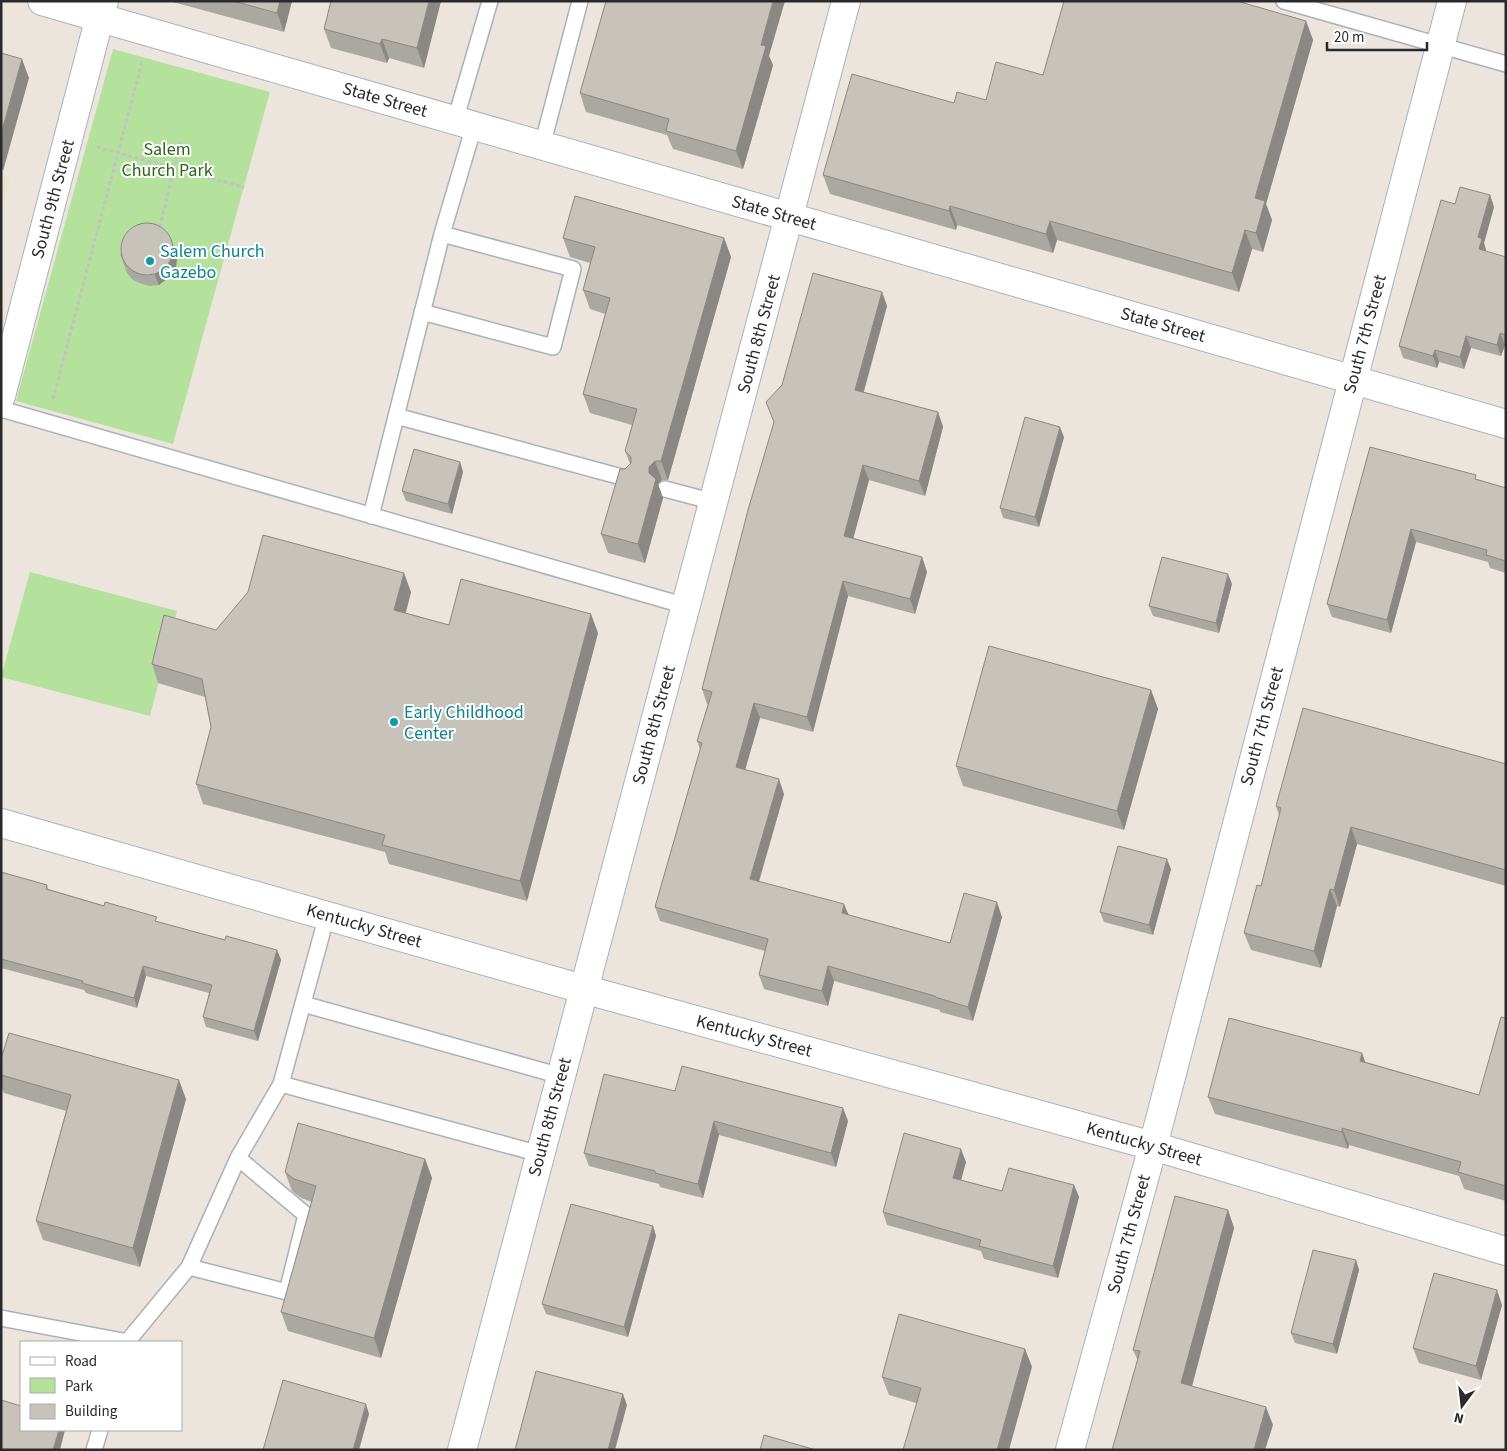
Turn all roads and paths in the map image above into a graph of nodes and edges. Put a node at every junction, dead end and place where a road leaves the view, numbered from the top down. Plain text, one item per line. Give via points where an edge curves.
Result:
1 (42, 1) edge
2 (490, 1) edge
3 (580, 1) edge
4 (846, 1) edge
5 (1284, 1) edge
6 (1452, 1) edge
7 (102, 10) edge
8 (150, 33) junction
9 (1440, 46) junction
10 (1506, 64) edge
11 (464, 123) junction
12 (68, 140) junction
13 (180, 142) dead end
14 (542, 146) junction
15 (118, 153) junction
16 (174, 168) junction
17 (244, 187) dead end
18 (790, 217) junction
19 (158, 234) edge
20 (442, 234) junction
21 (422, 312) junction
22 (1353, 380) junction
23 (1, 396) edge
24 (1, 409) edge
25 (396, 416) junction
26 (47, 422) junction
27 (1506, 424) edge
28 (629, 479) edge
29 (665, 489) dead end
30 (714, 502) junction
31 (371, 516) junction
32 (686, 606) junction
33 (1, 823) edge
34 (327, 915) junction
35 (583, 989) junction
36 (303, 1004) junction
37 (560, 1076) junction
38 (281, 1084) junction
39 (1153, 1146) junction
40 (540, 1154) junction
41 (238, 1158) junction
42 (1506, 1251) edge
43 (189, 1267) junction
44 (1, 1318) edge
45 (123, 1341) edge
46 (129, 1341) edge
47 (100, 1431) edge
48 (94, 1450) edge
49 (462, 1450) edge
50 (1070, 1450) edge

1 - 7 street, State Street
2 - 11 lane
3 - 14 lane
4 - 18 street, South 8th Street
5 - 9 lane
6 - 9 street, South 7th Street
7 - 8 street, State Street
7 - 12 street, South 9th Street
8 - 11 street, State Street
8 - 15 path
9 - 10 lane
9 - 22 street, South 7th Street
11 - 14 street, State Street
11 - 20 lane
12 - 15 path
12 - 23 street, South 9th Street
13 - 16 path
14 - 18 street, State Street
15 - 16 path
15 - 26 path
16 - 17 path
16 - 19 path
18 - 22 street, State Street
18 - 30 street, South 8th Street
20 - 21 lane
20 - 21 lane via 573,269 571,278 553,347
21 - 25 lane
22 - 27 street, State Street
22 - 39 street, South 7th Street
24 - 26 lane
25 - 28 lane
25 - 31 lane
26 - 31 lane
29 - 30 lane
30 - 32 street, South 8th Street
31 - 32 lane
32 - 35 street, South 8th Street
33 - 34 street, Kentucky Street
34 - 35 street, Kentucky Street
34 - 36 lane
35 - 37 street, South 8th Street
35 - 39 street, Kentucky Street
36 - 37 lane
36 - 38 lane
37 - 40 street, South 8th Street
38 - 40 lane
38 - 41 lane
39 - 42 street, Kentucky Street
39 - 50 street, South 7th Street
40 - 49 street, South 8th Street
41 - 43 lane
41 - 43 lane via 306,1215 287,1292
43 - 46 lane
44 - 45 lane
47 - 48 lane

